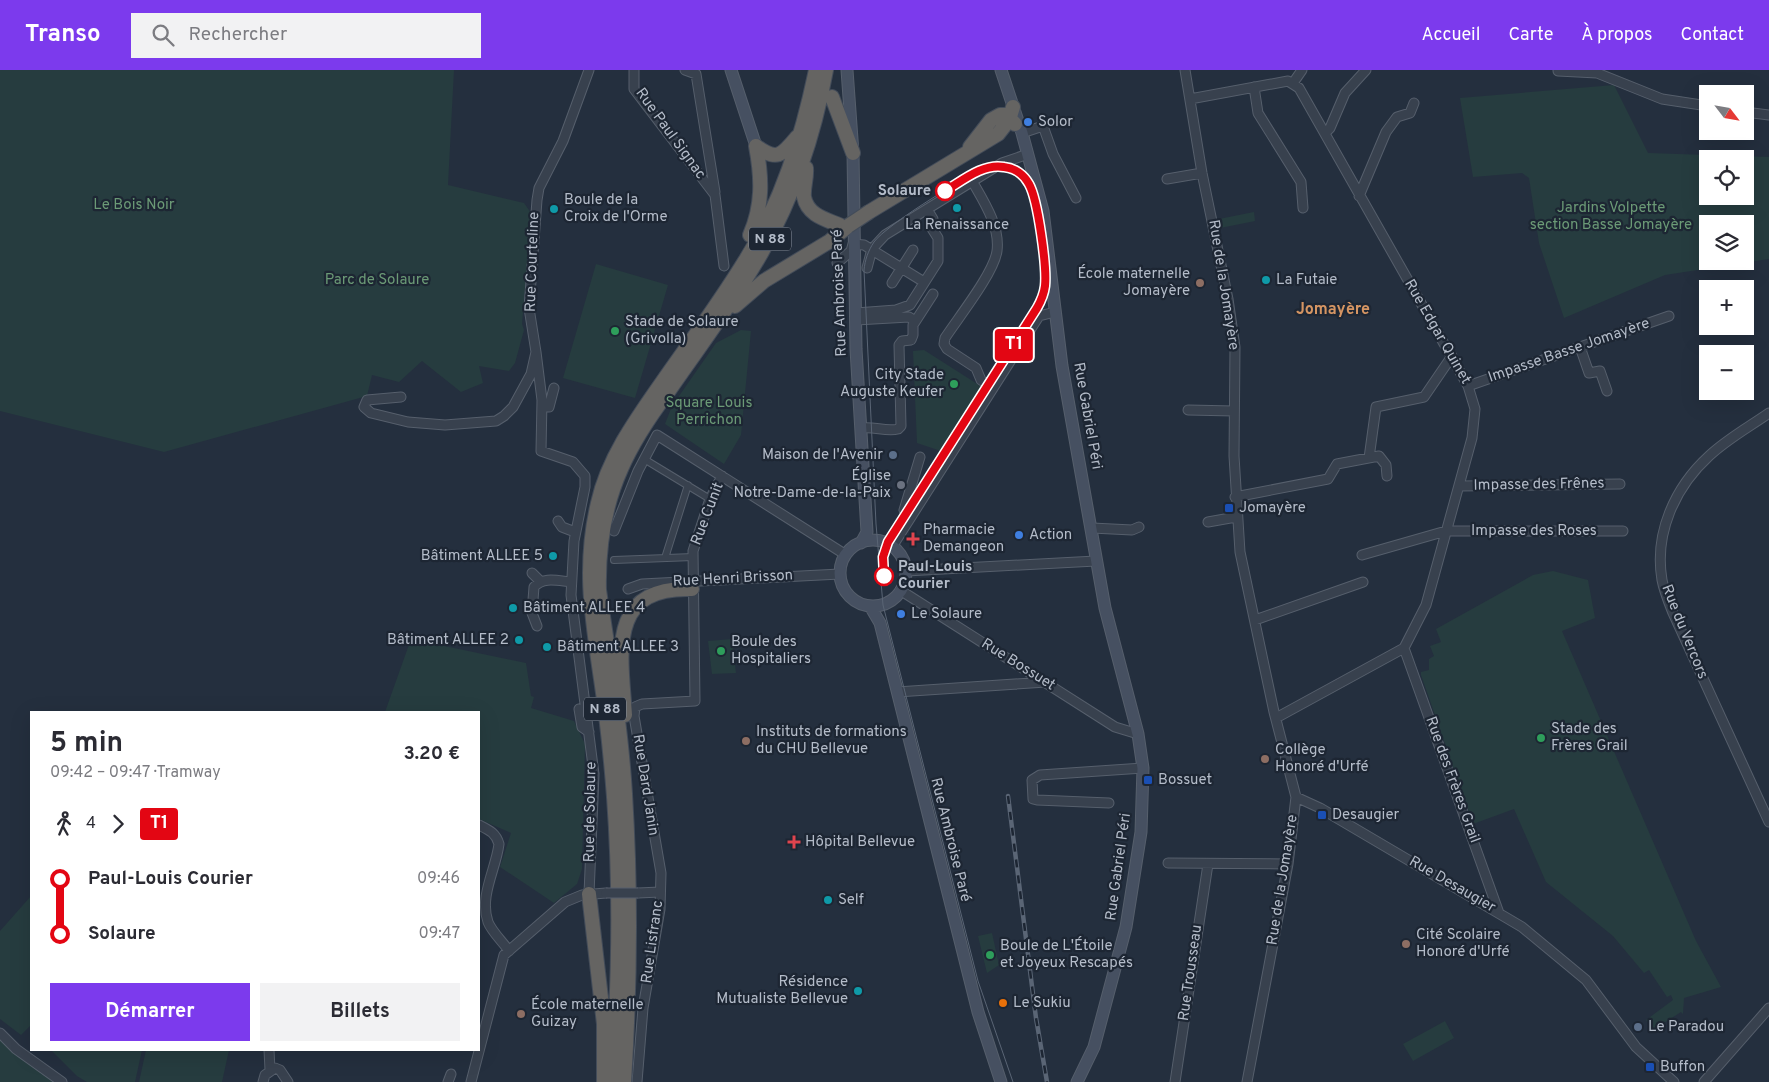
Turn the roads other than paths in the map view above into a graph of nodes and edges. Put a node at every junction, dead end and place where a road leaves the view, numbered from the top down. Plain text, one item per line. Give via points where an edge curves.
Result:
1 (589, 70) edge
2 (634, 70) edge
3 (685, 70) edge
4 (731, 70) edge
5 (816, 70) edge
6 (826, 70) edge
7 (847, 70) edge
8 (1001, 70) edge
9 (1185, 70) edge
10 (1302, 70) edge
11 (1366, 70) edge
12 (1558, 71) edge
13 (1293, 83) junction
14 (1254, 87) junction
15 (832, 97) dead end
16 (1190, 99) junction
17 (1414, 103) dead end
18 (1699, 105) edge
19 (1754, 113) edge
20 (1769, 115) edge
21 (1015, 120) junction
22 (802, 131) junction
23 (1326, 132) junction
24 (756, 146) junction
25 (1027, 150) junction
26 (853, 153) junction
27 (804, 159) junction
28 (1202, 173) junction
29 (1167, 179) dead end
30 (975, 186) dead end
31 (715, 195) junction
32 (1360, 196) junction
33 (1076, 198) dead end
34 (1302, 208) dead end
35 (928, 209) junction
36 (846, 226) junction
37 (853, 244) junction
38 (872, 250) junction
39 (913, 250) dead end
40 (746, 260) junction
41 (724, 266) dead end
42 (902, 268) junction
43 (861, 270) junction
44 (924, 282) junction
45 (892, 283) dead end
46 (933, 294) dead end
47 (723, 312) junction
48 (1055, 312) junction
49 (856, 316) junction
50 (1669, 316) dead end
51 (915, 321) junction
52 (1580, 347) junction
53 (536, 352) junction
54 (1452, 356) junction
55 (1468, 386) junction
56 (554, 388) dead end
57 (993, 388) junction
58 (1607, 391) dead end
59 (402, 396) dead end
60 (542, 408) junction
61 (1188, 410) dead end
62 (1234, 411) junction
63 (1769, 413) edge
64 (861, 428) junction
65 (920, 457) dead end
66 (1369, 458) junction
67 (644, 459) junction
68 (722, 476) junction
69 (1387, 476) dead end
70 (1620, 484) dead end
71 (688, 485) junction
72 (1459, 486) junction
73 (1235, 497) junction
74 (710, 498) junction
75 (912, 515) junction
76 (1236, 517) junction
77 (1208, 522) dead end
78 (561, 523) dead end
79 (1139, 527) dead end
80 (1092, 528) junction
81 (614, 531) dead end
82 (1446, 531) junction
83 (1623, 531) dead end
84 (575, 532) junction
85 (862, 542) junction
86 (890, 543) junction
87 (846, 555) junction
88 (1362, 555) dead end
89 (693, 557) junction
90 (665, 558) junction
91 (612, 560) dead end
92 (1096, 561) junction
93 (906, 571) junction
94 (532, 573) dead end
95 (840, 574) junction
96 (546, 582) junction
97 (572, 582) junction
98 (1363, 582) dead end
99 (692, 585) junction
100 (628, 590) dead end
101 (900, 590) junction
102 (870, 606) junction
103 (1255, 620) junction
104 (534, 622) dead end
105 (1404, 648) junction
106 (1046, 682) junction
107 (897, 692) junction
108 (578, 713) dead end
109 (1276, 718) junction
110 (589, 732) junction
111 (1138, 734) junction
112 (1143, 768) junction
113 (625, 792) junction
114 (1296, 797) junction
115 (1109, 803) dead end
116 (1769, 822) edge
117 (480, 826) edge
118 (1168, 863) dead end
119 (1208, 864) junction
120 (1288, 864) junction
121 (660, 892) junction
122 (589, 894) junction
123 (1499, 912) junction
124 (509, 951) junction
125 (1769, 1008) edge
126 (0, 1032) edge
127 (480, 1047) edge
128 (269, 1051) edge
129 (479, 1051) edge
130 (270, 1070) junction
131 (62, 1082) edge
132 (263, 1082) edge
133 (288, 1082) edge
134 (471, 1082) edge
135 (604, 1082) edge
136 (612, 1082) edge
137 (624, 1082) edge
138 (637, 1082) edge
139 (1001, 1082) edge
140 (1077, 1082) edge
141 (1175, 1082) edge
142 (1247, 1082) edge
143 (1674, 1082) edge
144 (1704, 1082) edge

1 - 53 street, Rue Courteline via 562,141 539,188 534,211 529,308
2 - 31 street, Rue Paul Signac via 634,89
3 - 31 street, Rue Paul Signac via 696,74
4 - 24 main road
5 - 22 highway, N 88
6 - 27 highway, N 88
7 - 26 main road, Rue Ambroise Paré
8 - 21 main road
9 - 16 street, Rue de la Jomayère
10 - 13 street
11 - 23 street via 1345,94
12 - 18 street via 1597,72 1662,99
13 - 14 street
13 - 23 street, Rue Edgar Quinet
14 - 16 street
14 - 34 street via 1258,113 1301,182
15 - 26 highway
16 - 28 street, Rue de la Jomayère
17 - 32 street via 1410,113 1397,117 1386,132
19 - 20 street
21 - 25 main road, Rue Gabriel Péri
21 - 33 street via 1043,126 1053,154
21 - 36 highway, bridge via 998,134
22 - 24 highway via 784,153 778,155 765,153
22 - 40 highway, N 88 via 778,199
23 - 32 street, Rue Edgar Quinet
24 - 40 highway via 761,171 760,204 745,246
25 - 35 street
25 - 48 main road, Rue Gabriel Péri via 1047,230
26 - 37 main road, Rue Ambroise Paré
27 - 36 highway via 807,205 820,218
27 - 47 highway, N 88 via 774,231
28 - 29 street
28 - 62 street, Rue de la Jomayère via 1228,299 1234,347
30 - 57 street via 991,214 997,252 944,344 946,349 976,368 981,380
31 - 41 street, Rue Paul Signac
32 - 54 street, Rue Edgar Quinet
35 - 38 street via 885,235
35 - 44 street via 933,219 931,227 938,238 938,261
36 - 47 highway via 830,241 764,281 737,305
37 - 38 street
37 - 43 main road, Rue Ambroise Paré
37 - 43 street via 847,256 837,263
38 - 42 street
38 - 43 street
39 - 42 street
40 - 136 highway, N 88 via 634,423 614,460 598,501 590,544 589,593 606,717 620,903
42 - 44 street
42 - 45 street
43 - 49 main road, Rue Ambroise Paré
44 - 49 street via 910,305
46 - 51 street
47 - 113 highway, N 88 via 630,449 614,486 604,523 600,590
48 - 57 street via 1039,316
48 - 80 main road, Rue Gabriel Péri
49 - 51 street via 909,317
49 - 64 main road, Rue Ambroise Paré
50 - 52 street, Impasse Basse Jomayère
51 - 64 street via 913,337 902,341 899,347 901,426 896,430 876,426
52 - 55 street, Impasse Basse Jomayère
52 - 58 street via 1589,373 1600,371
53 - 59 street, Rue Courteline via 524,389 513,406 496,421 444,425 408,422 371,413 364,407 366,400
53 - 60 street, Rue de Solaure
54 - 55 street, Rue Edgar Quinet
54 - 66 street via 1424,397 1376,407
55 - 72 street, Rue Edgar Quinet via 1475,409 1472,438
56 - 60 street via 549,407
57 - 75 street
60 - 84 street, Rue de Solaure via 541,451 574,462 585,476
61 - 62 street
62 - 73 street, Rue de la Jomayère
63 - 116 street, Rue du Vercors via 1709,456 1684,484 1666,518 1661,550 1662,580 1673,613
64 - 85 main road, Rue Ambroise Paré via 867,532
65 - 75 street via 904,510
66 - 69 street via 1379,456 1386,465
66 - 73 street via 1337,464 1328,479
67 - 68 street via 657,435
67 - 71 street
67 - 81 street
68 - 74 street, Rue Cunit
68 - 87 street
70 - 72 street, Impasse des Frênes
71 - 74 street
71 - 90 street
72 - 82 street, Rue Edgar Quinet
73 - 76 street, Rue de la Jomayère
74 - 89 street, Rue Cunit
75 - 86 street via 895,542
76 - 77 street
76 - 103 street, Rue de la Jomayère
78 - 84 street
79 - 80 street via 1132,530
80 - 92 main road, Rue Gabriel Péri
82 - 83 street, Impasse des Roses
82 - 88 street, Impasse des Roses
82 - 105 street, Rue Edgar Quinet via 1426,605
84 - 97 street, Rue de Solaure
85 - 86 main road via 879,540
85 - 87 main road
86 - 93 main road via 902,557
87 - 95 main road
89 - 90 street
89 - 99 street, Rue Cunit
90 - 91 street
92 - 93 street
92 - 111 main road, Rue Gabriel Péri via 1104,608
93 - 101 main road
94 - 96 street
95 - 99 street, Rue Henri Brisson
95 - 102 main road via 850,597
96 - 97 street via 560,579
96 - 104 street via 534,587 529,608
97 - 110 street, Rue de Solaure
98 - 103 street
99 - 100 street, Rue Henri Brisson via 642,584
99 - 113 highway, N 88 via 648,596 635,607 626,623 621,640 628,756
99 - 121 street, Rue Dard Janin via 694,701 642,704 635,707 634,716 661,873
101 - 102 main road via 887,603
101 - 106 street, Rue Bossuet
102 - 107 main road, Rue Ambroise Paré via 879,620
103 - 109 street, Rue de la Jomayère
105 - 109 street
105 - 123 street, Rue des Frères Grail
106 - 107 street
106 - 111 street, Rue Bossuet via 1116,727
107 - 139 main road, Rue Ambroise Paré via 978,1012
108 - 110 street via 582,727
109 - 114 street, Rue de la Jomayère
110 - 122 street, Rue de Solaure via 594,774
111 - 112 main road, Rue Gabriel Péri
112 - 115 street, Rue Gabriel Péri via 1040,775 1032,780 1033,799
112 - 140 main road, Rue Gabriel Péri via 1141,832 1126,928 1094,1047
113 - 137 highway, N 88 via 630,939
114 - 120 street, Rue de la Jomayère
114 - 123 street, Rue Desaugier
117 - 124 street via 493,832 499,844 487,891 488,924
118 - 119 street
119 - 120 street
119 - 141 street, Rue Trousseau
120 - 142 street, Rue de la Jomayère
121 - 122 street, bridge
121 - 138 street, Rue Lisfranc via 643,1008
122 - 124 street via 564,902
122 - 135 highway via 604,1024
123 - 143 street, Rue Desaugier via 1586,980 1636,1047
124 - 127 street via 504,955
125 - 144 street
126 - 131 street via 16,1049
128 - 130 street
129 - 134 street
130 - 132 street
130 - 133 street via 280,1070

